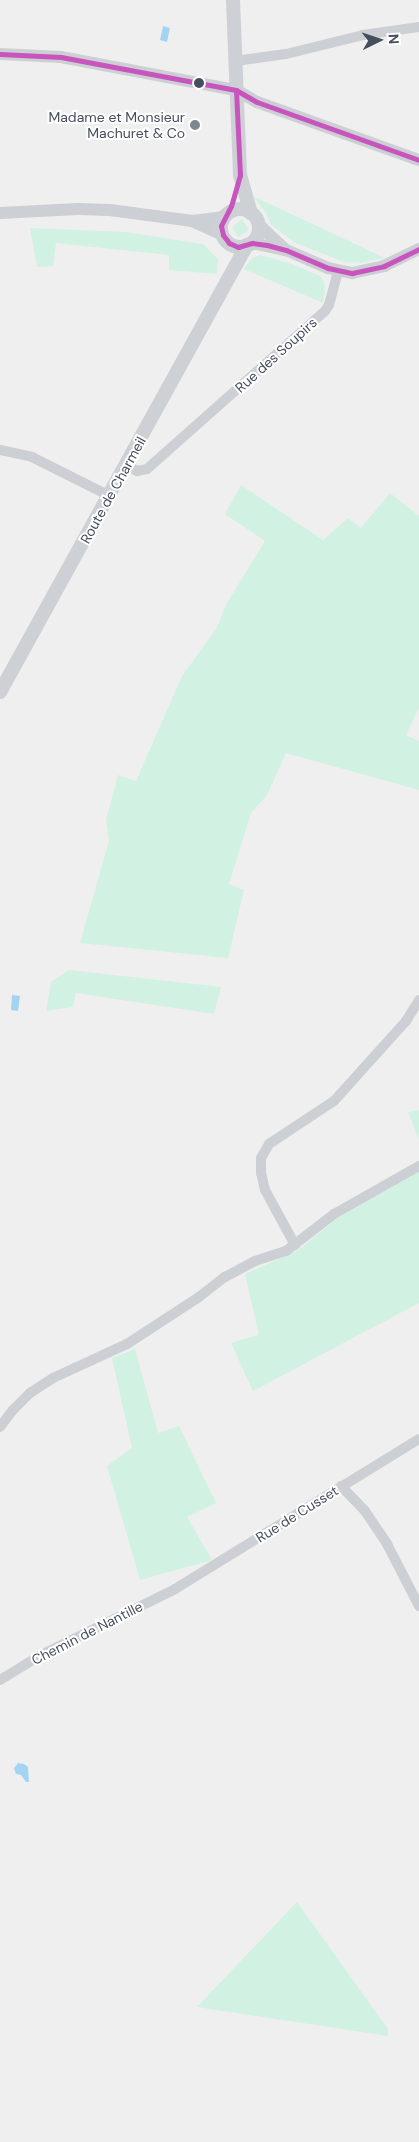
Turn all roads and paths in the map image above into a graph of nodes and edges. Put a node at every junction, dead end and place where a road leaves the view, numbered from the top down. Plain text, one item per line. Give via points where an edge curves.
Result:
1 (233, 0) edge
2 (419, 27) edge
3 (3, 54) edge
4 (235, 61) junction
5 (236, 90) junction
6 (419, 160) edge
7 (240, 175) junction
8 (0, 213) edge
9 (251, 213) junction
10 (227, 215) junction
11 (192, 221) junction
12 (258, 225) junction
13 (226, 239) junction
14 (250, 244) junction
15 (419, 249) edge
16 (286, 250) junction
17 (338, 272) junction
18 (225, 288) junction
19 (0, 450) edge
20 (127, 465) junction
21 (110, 496) junction
22 (0, 692) edge
23 (419, 1000) edge
24 (419, 1166) edge
25 (295, 1245) junction
26 (0, 1428) edge
27 (419, 1439) edge
28 (341, 1486) junction
29 (175, 1589) joint
30 (419, 1606) edge
31 (0, 1680) edge

1 - 4 main road
2 - 4 street
3 - 5 street via 61,57
4 - 5 main road
5 - 6 street via 257,102
5 - 7 main road
7 - 9 main road
7 - 10 main road
8 - 11 street via 48,209 102,210
9 - 10 main road via 242,209
9 - 12 main road
10 - 11 street
10 - 13 main road via 221,226
11 - 13 street
12 - 14 main road via 258,235
12 - 16 street
13 - 14 main road via 238,247
13 - 18 main road, Route de Charmeil via 229,259
14 - 16 street
14 - 18 main road, Route de Charmeil
15 - 17 street via 384,266 366,271
16 - 17 street
17 - 20 street, Rue des Soupirs via 325,311 147,469 137,471
18 - 20 main road, Route de Charmeil
19 - 21 street via 32,457
20 - 21 main road, Route de Charmeil
21 - 22 main road, Route de Charmeil
23 - 25 street via 406,1021 334,1101 269,1144 261,1158 265,1190
24 - 25 street via 334,1214
25 - 26 street via 225,1277 199,1298 128,1344 52,1378 24,1398
27 - 28 street, Rue de Cusset
28 - 29 street, Rue de Cusset
28 - 30 street via 387,1544
29 - 31 street, Chemin de Nantille via 39,1656

